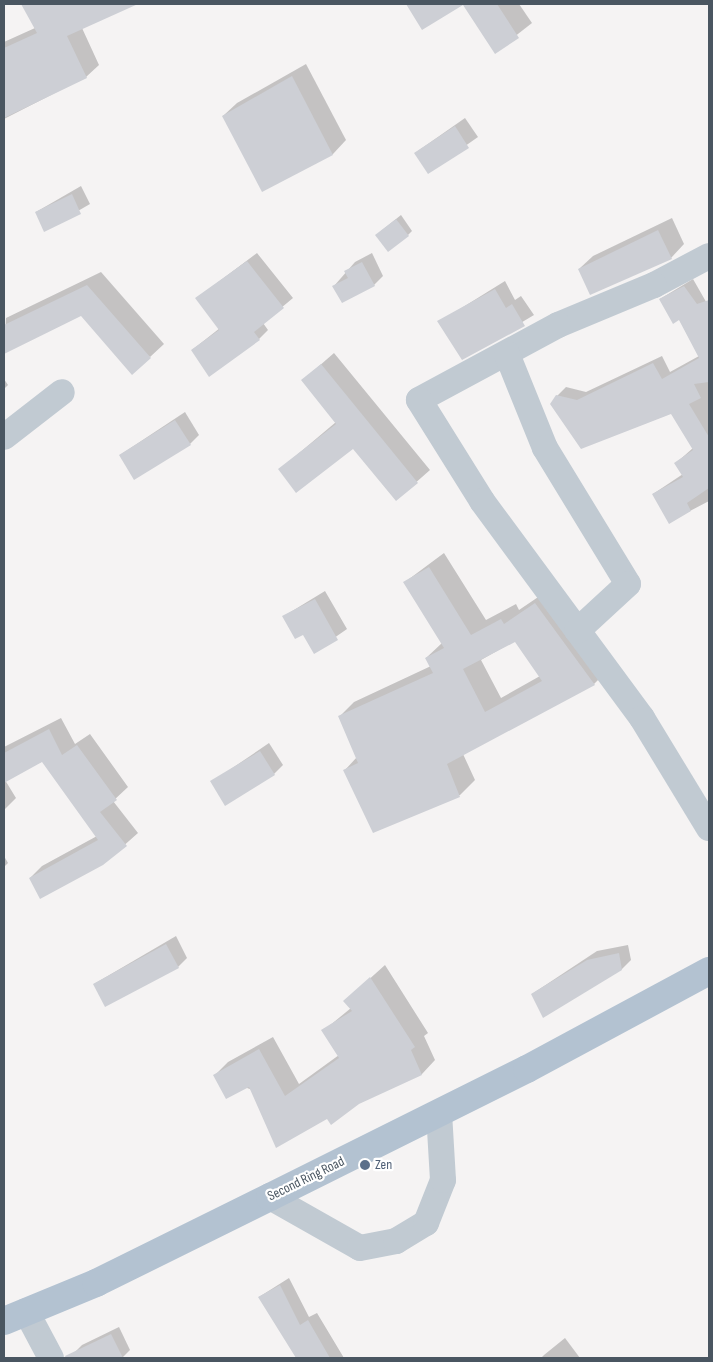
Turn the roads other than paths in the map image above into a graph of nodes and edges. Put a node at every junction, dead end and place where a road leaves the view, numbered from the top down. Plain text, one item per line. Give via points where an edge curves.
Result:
1 (709, 256) edge
2 (507, 354) junction
3 (62, 392) dead end
4 (4, 437) edge
5 (577, 631) junction
6 (709, 828) edge
7 (709, 971) edge
8 (438, 1113) junction
9 (270, 1197) junction
10 (15, 1316) edge
11 (51, 1358) edge

1 - 2 street via 637,293 558,325
2 - 5 street via 545,448 628,584
2 - 5 street via 418,400 482,501
3 - 4 street
5 - 6 street via 642,718
7 - 8 main road, Second Ring Road
8 - 9 main road, Second Ring Road
8 - 9 street via 443,1180 426,1223 396,1241 360,1248
9 - 10 main road, Second Ring Road via 96,1283
10 - 11 street

